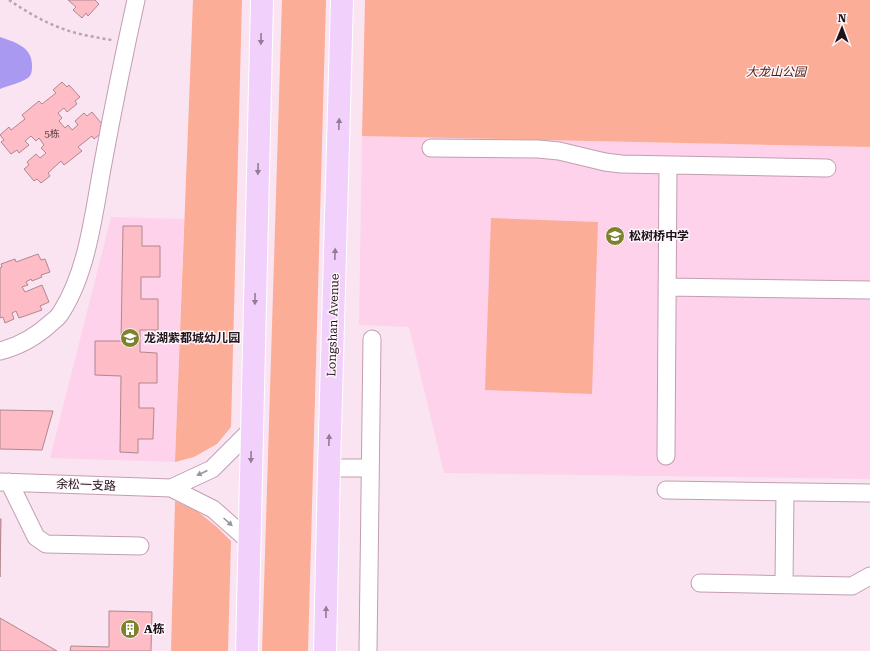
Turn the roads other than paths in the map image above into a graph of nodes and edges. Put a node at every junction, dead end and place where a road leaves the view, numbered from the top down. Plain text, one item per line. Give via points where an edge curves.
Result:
1 (136, 0) edge
2 (262, 0) edge
3 (342, 0) edge
4 (432, 148) dead end
5 (668, 166) junction
6 (827, 168) dead end
7 (667, 287) junction
8 (870, 290) edge
9 (372, 340) dead end
10 (0, 351) edge
11 (252, 429) junction
12 (666, 456) dead end
13 (328, 468) junction
14 (370, 468) junction
15 (5, 482) edge
16 (171, 488) junction
17 (666, 490) dead end
18 (784, 492) junction
19 (870, 493) edge
20 (249, 541) junction
21 (140, 546) dead end
22 (870, 576) edge
23 (700, 583) dead end
24 (784, 584) junction
25 (247, 651) edge
26 (325, 651) edge
27 (368, 651) edge

1 - 10 street via 118,80 93,220 76,287 62,313 40,333 13,348
2 -> 11 main road
13 -> 3 main road, Longshan Avenue
4 - 5 street via 538,149 559,151 605,162
5 - 6 street
5 - 7 street
7 - 8 street
7 - 12 street
9 - 14 street
11 -> 16 street via 212,469
11 -> 20 main road
13 - 14 street
26 -> 13 main road, Longshan Avenue
14 - 27 street
15 - 16 street, 余松一支路
15 - 21 street via 36,537 46,544
16 -> 20 street via 213,508
17 - 18 street
18 - 19 street
18 - 24 street
20 - 25 main road
22 - 24 street via 852,586
23 - 24 street

